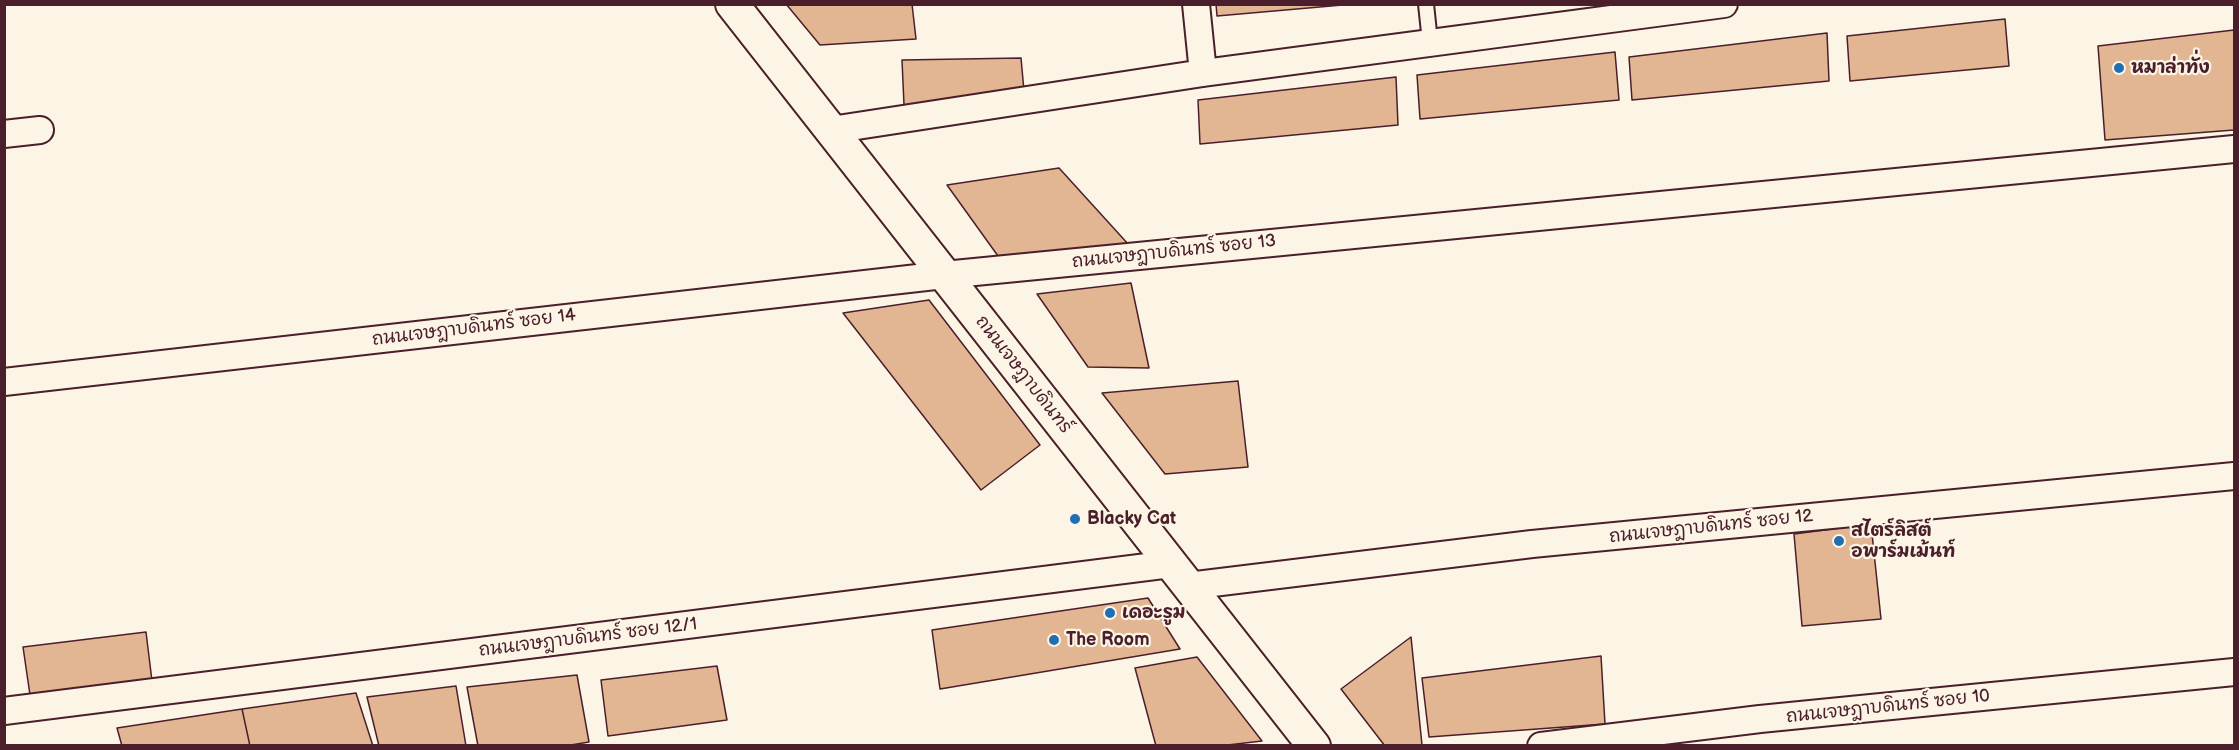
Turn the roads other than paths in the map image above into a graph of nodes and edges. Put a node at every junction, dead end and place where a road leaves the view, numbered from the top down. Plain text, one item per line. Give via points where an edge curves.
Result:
1 (732, 4) edge
2 (1196, 4) edge
3 (1426, 4) edge
4 (1724, 4) edge
5 (1651, 9) edge
6 (1430, 42) junction
7 (1203, 73) junction
8 (40, 130) dead end
9 (831, 130) junction
10 (4, 134) edge
11 (2235, 149) edge
12 (944, 275) junction
13 (4, 382) edge
14 (2235, 476) edge
15 (1180, 575) junction
16 (2235, 672) edge
17 (4, 711) edge
18 (1314, 746) edge
19 (1541, 746) edge

1 - 9 street, ถนนเจษฎาบดินทร์
2 - 7 street
3 - 6 lane
4 - 5 street
5 - 6 street
6 - 7 street
7 - 9 street
8 - 10 street
9 - 12 street, ถนนเจษฎาบดินทร์
11 - 12 street, ถนนเจษฎาบดินทร์ ซอย 13
12 - 13 street, ถนนเจษฎาบดินทร์ ซอย 14
12 - 15 street, ถนนเจษฎาบดินทร์
14 - 15 street, ถนนเจษฎาบดินทร์ ซอย 12
15 - 17 street, ถนนเจษฎาบดินทร์ ซอย 12/1
15 - 18 street, ถนนเจษฎาบดินทร์
16 - 19 street, ถนนเจษฎาบดินทร์ ซอย 10 via 1760,719

